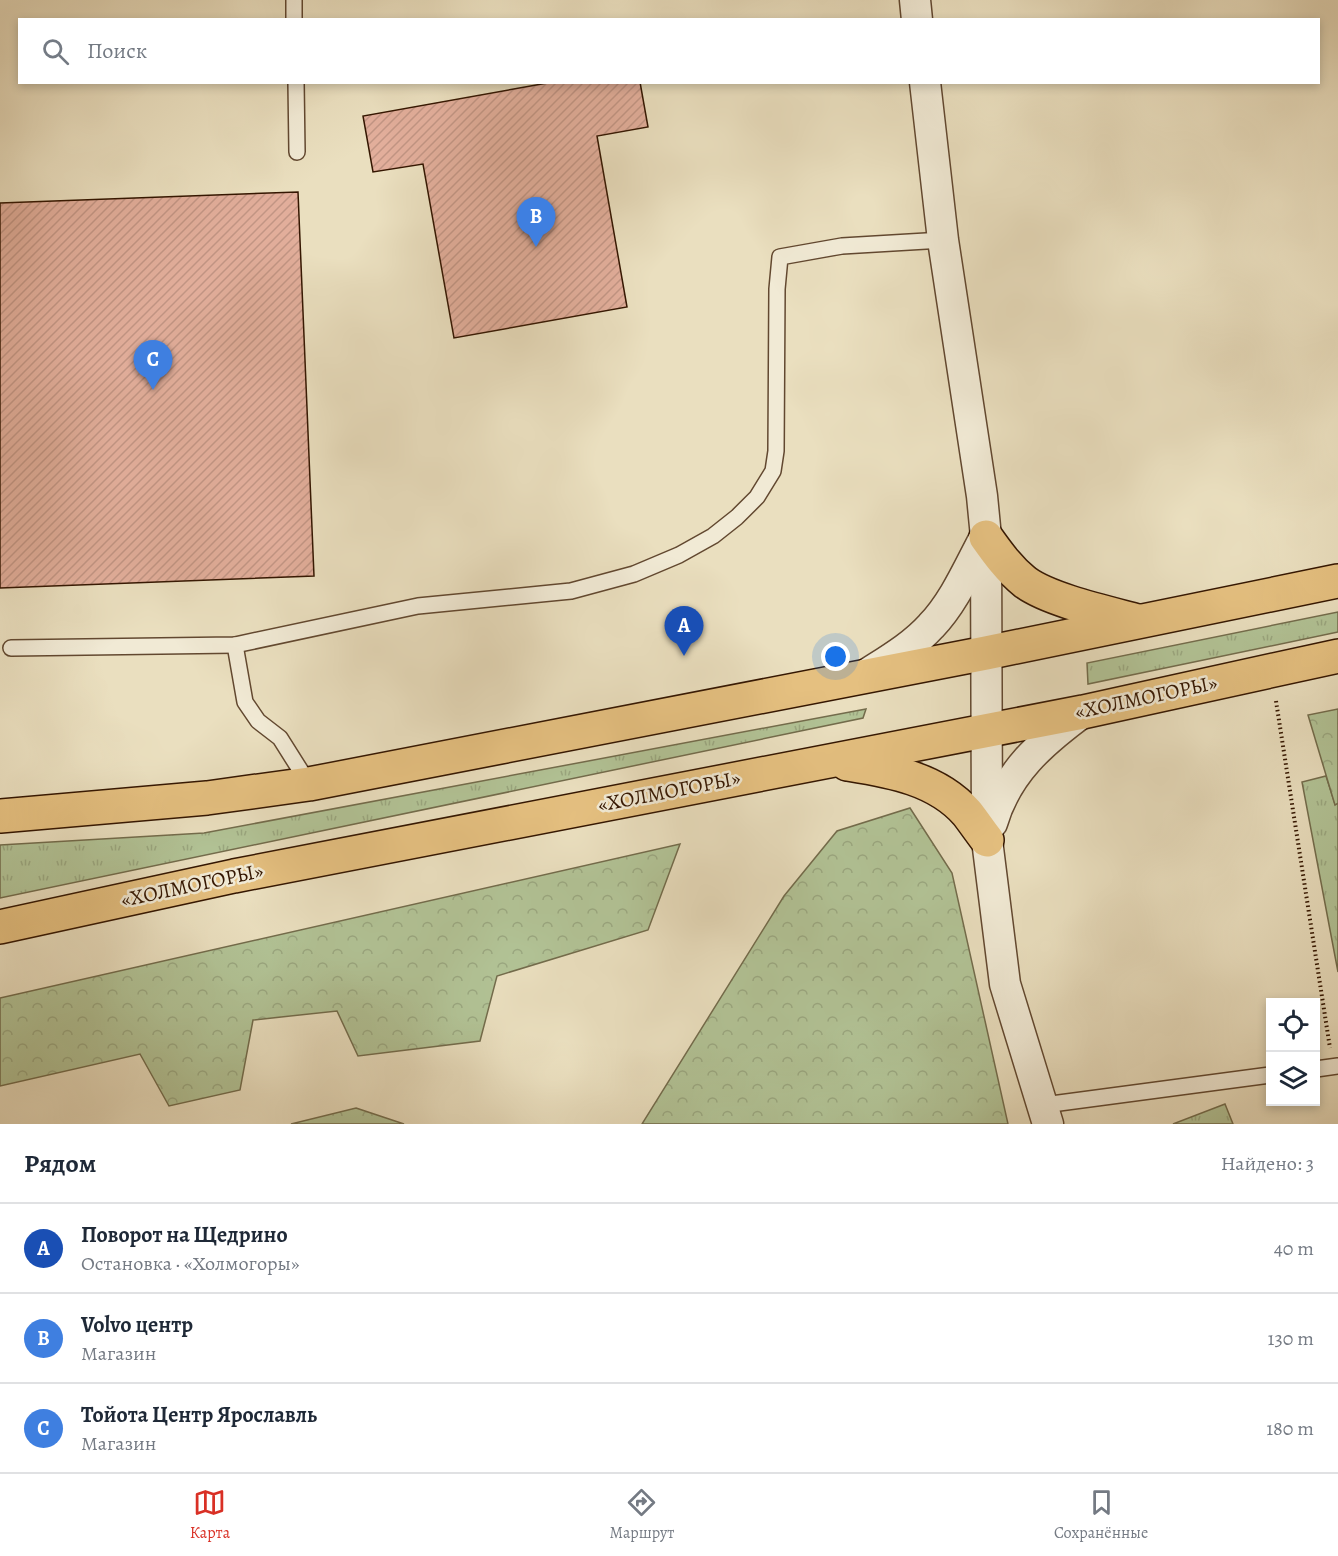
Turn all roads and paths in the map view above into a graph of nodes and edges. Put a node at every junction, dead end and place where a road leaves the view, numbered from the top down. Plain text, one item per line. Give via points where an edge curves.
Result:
1 (294, 0) edge
2 (915, 0) edge
3 (294, 18) edge
4 (917, 18) edge
5 (296, 84) edge
6 (925, 84) edge
7 (297, 152) dead end
8 (943, 240) junction
9 (986, 537) junction
10 (1338, 581) edge
11 (1143, 622) junction
12 (235, 645) junction
13 (11, 648) dead end
14 (986, 653) junction
15 (1338, 656) edge
16 (862, 678) junction
17 (1265, 703) dead end
18 (1083, 711) junction
19 (986, 730) junction
20 (827, 760) junction
21 (309, 784) junction
22 (0, 816) edge
23 (987, 840) junction
24 (0, 927) edge
25 (1335, 1066) edge
26 (1320, 1068) edge
27 (1266, 1076) edge
28 (1046, 1114) edge

1 - 3 lane
2 - 4 street
5 - 7 lane
6 - 8 street
8 - 9 street
8 - 12 lane via 842,246 780,256 773,471 757,496 712,536 634,574 571,591 418,606
9 - 11 highway via 1007,566 1027,584 1062,599
9 - 14 street
9 - 16 street via 951,601 931,627
10 - 11 highway
11 - 14 highway
12 - 13 lane
12 - 21 lane via 245,702 258,721 280,738
14 - 16 highway
14 - 19 street
15 - 18 highway, «ХОЛМОГОРЫ»
16 - 21 highway
17 - 25 path via 1277,700
18 - 19 highway, «ХОЛМОГОРЫ»
18 - 23 street via 1024,762 1004,791
19 - 20 highway, «ХОЛМОГОРЫ»
19 - 23 street
20 - 23 highway via 928,783 967,813
20 - 24 highway, «ХОЛМОГОРЫ» via 234,876
21 - 22 highway via 207,798
23 - 28 street via 1005,984
25 - 26 lane
27 - 28 lane

